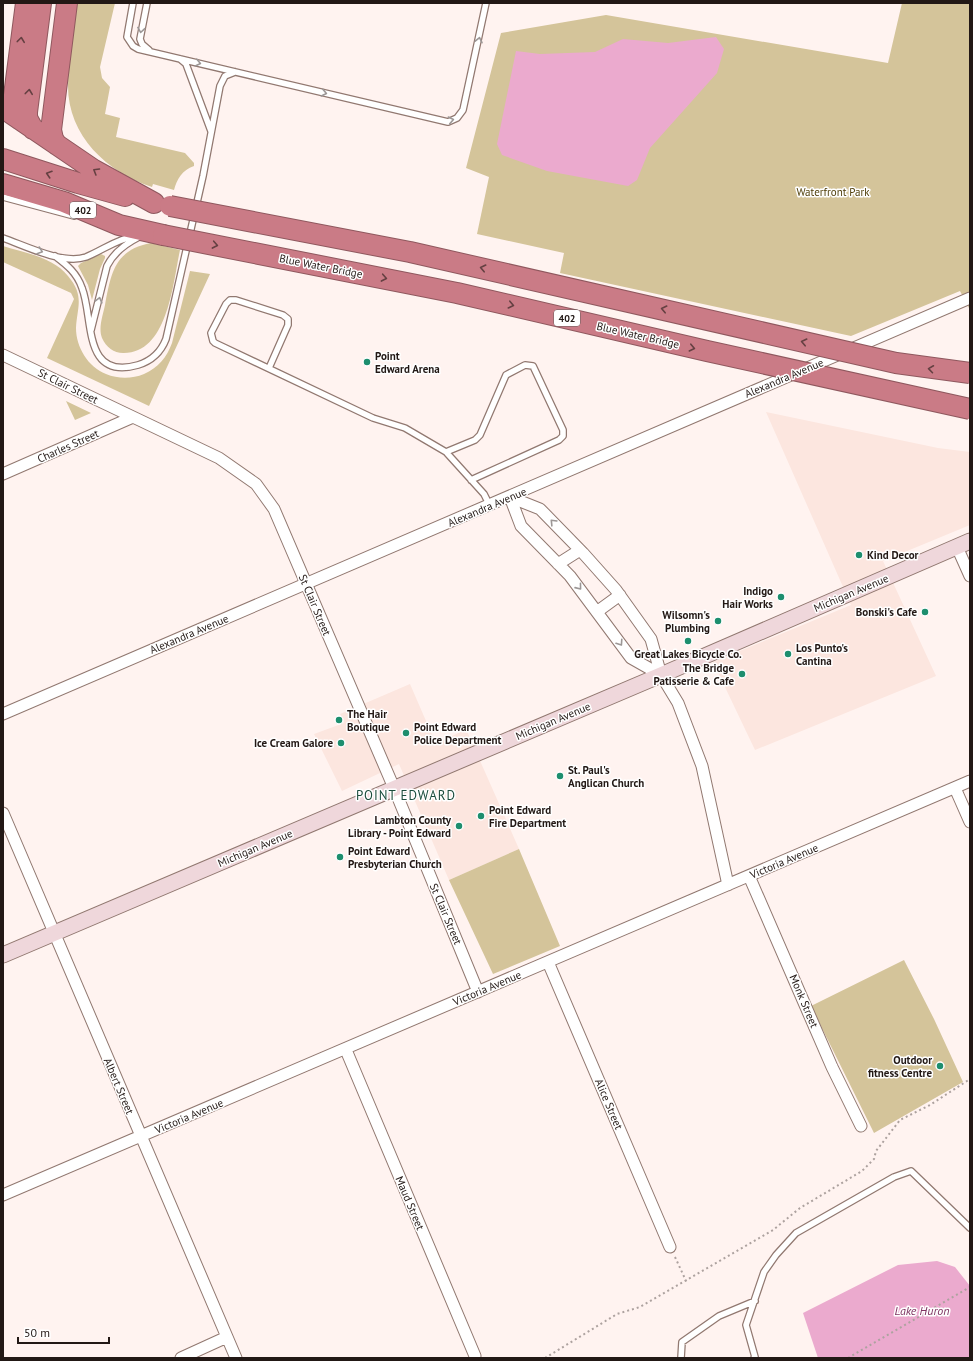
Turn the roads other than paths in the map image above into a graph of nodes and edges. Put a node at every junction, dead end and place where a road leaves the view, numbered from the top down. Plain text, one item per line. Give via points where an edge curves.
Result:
1 (12, 3) edge
2 (26, 3) edge
3 (41, 3) edge
4 (54, 3) edge
5 (67, 3) edge
6 (133, 3) edge
7 (147, 3) edge
8 (486, 3) edge
9 (153, 52) junction
10 (180, 59) junction
11 (241, 73) junction
12 (3, 76) edge
13 (24, 122) edge
14 (211, 132) junction
15 (7, 158) edge
16 (3, 184) edge
17 (3, 197) edge
18 (162, 205) junction
19 (119, 225) junction
20 (154, 235) junction
21 (3, 238) edge
22 (55, 256) junction
23 (970, 298) edge
24 (91, 338) junction
25 (3, 355) edge
26 (269, 368) junction
27 (970, 374) edge
28 (970, 409) edge
29 (133, 417) junction
30 (446, 452) junction
31 (3, 474) edge
32 (471, 480) junction
33 (510, 497) junction
34 (490, 506) junction
35 (964, 544) edge
36 (580, 550) junction
37 (558, 564) junction
38 (970, 576) edge
39 (306, 584) junction
40 (620, 595) junction
41 (598, 611) junction
42 (661, 675) junction
43 (3, 714) edge
44 (970, 781) edge
45 (394, 788) junction
46 (955, 788) junction
47 (3, 813) edge
48 (970, 822) edge
49 (749, 876) junction
50 (728, 885) junction
51 (54, 933) junction
52 (3, 955) edge
53 (548, 962) junction
54 (478, 992) junction
55 (346, 1050) junction
56 (861, 1126) dead end
57 (141, 1136) junction
58 (3, 1195) edge
59 (970, 1228) edge
60 (670, 1247) road end
61 (755, 1300) junction
62 (227, 1338) junction
63 (475, 1356) dead end
64 (181, 1358) edge
65 (236, 1358) edge
66 (681, 1358) edge
67 (754, 1358) edge

1 - 12 highway
13 -> 2 highway via 13,108 13,103
13 -> 3 highway via 27,118
4 - 13 highway via 40,127
5 - 13 highway via 51,130 53,139
6 - 9 lane via 127,37 133,46
7 -> 9 lane via 140,39 146,49
11 -> 8 lane via 442,121 453,121 463,110
9 - 10 lane
10 -> 11 lane
10 - 14 lane via 186,64
11 - 14 lane via 230,73 222,81
18 -> 13 highway via 94,170
14 - 24 lane via 168,331 161,349 144,362 131,366 117,366 106,362 97,354
18 -> 15 highway, 402 via 78,183
16 - 19 highway, 402 via 64,202
17 - 19 lane
27 -> 18 highway, 402, bridge via 896,363 410,252
19 - 20 highway, 402
20 - 22 lane via 119,241 78,259
24 -> 20 lane via 92,325 111,258 122,247
20 -> 28 highway, Blue Water Bridge / 402, bridge via 457,293
21 -> 22 lane
22 - 24 lane via 75,274 82,288
23 - 33 street, Alexandra Avenue
25 - 29 street, St Clair Street
26 - 26 lane via 288,325 288,319 230,300 211,332 211,338 215,343
26 - 30 lane via 373,418 405,428
29 - 31 street, Charles Street
29 - 39 street, St Clair Street via 219,458 256,484 274,508
30 - 32 lane
30 - 32 lane via 475,440 480,435 506,375 525,365 533,366 563,430 563,436
32 - 34 lane via 484,494
33 - 34 street, Alexandra Avenue
36 -> 33 street via 540,509
33 - 37 street via 521,526
34 - 39 street, Alexandra Avenue
35 - 38 street
35 - 42 street, Michigan Avenue
36 - 37 street
36 - 40 street
37 -> 41 street
39 - 43 street, Alexandra Avenue
39 - 45 street, St Clair Street
40 - 41 street
40 - 42 street via 651,639
41 -> 42 street via 631,658
42 - 45 street, Michigan Avenue
42 - 50 street via 678,703 702,766
44 - 46 street, Victoria Avenue
45 - 51 street, Michigan Avenue
45 - 54 street, St Clair Street
46 - 48 street
46 - 49 street, Victoria Avenue
47 - 51 street, Albert Street
49 - 50 street, Victoria Avenue
49 - 56 street, Monk Street via 832,1067
50 - 53 street, Victoria Avenue
51 - 52 street, Michigan Avenue
51 - 57 street, Albert Street
53 - 54 street, Victoria Avenue
53 - 60 street, Alice Street
54 - 55 street, Victoria Avenue
55 - 57 street, Victoria Avenue
55 - 63 street, Maud Street
57 - 58 street, Victoria Avenue
57 - 62 street, Albert Street
59 - 61 lane via 911,1171 894,1177 796,1233 764,1272
61 - 66 lane via 719,1316 682,1342
61 - 67 lane via 746,1325
62 - 64 street
62 - 65 street, Albert Street

